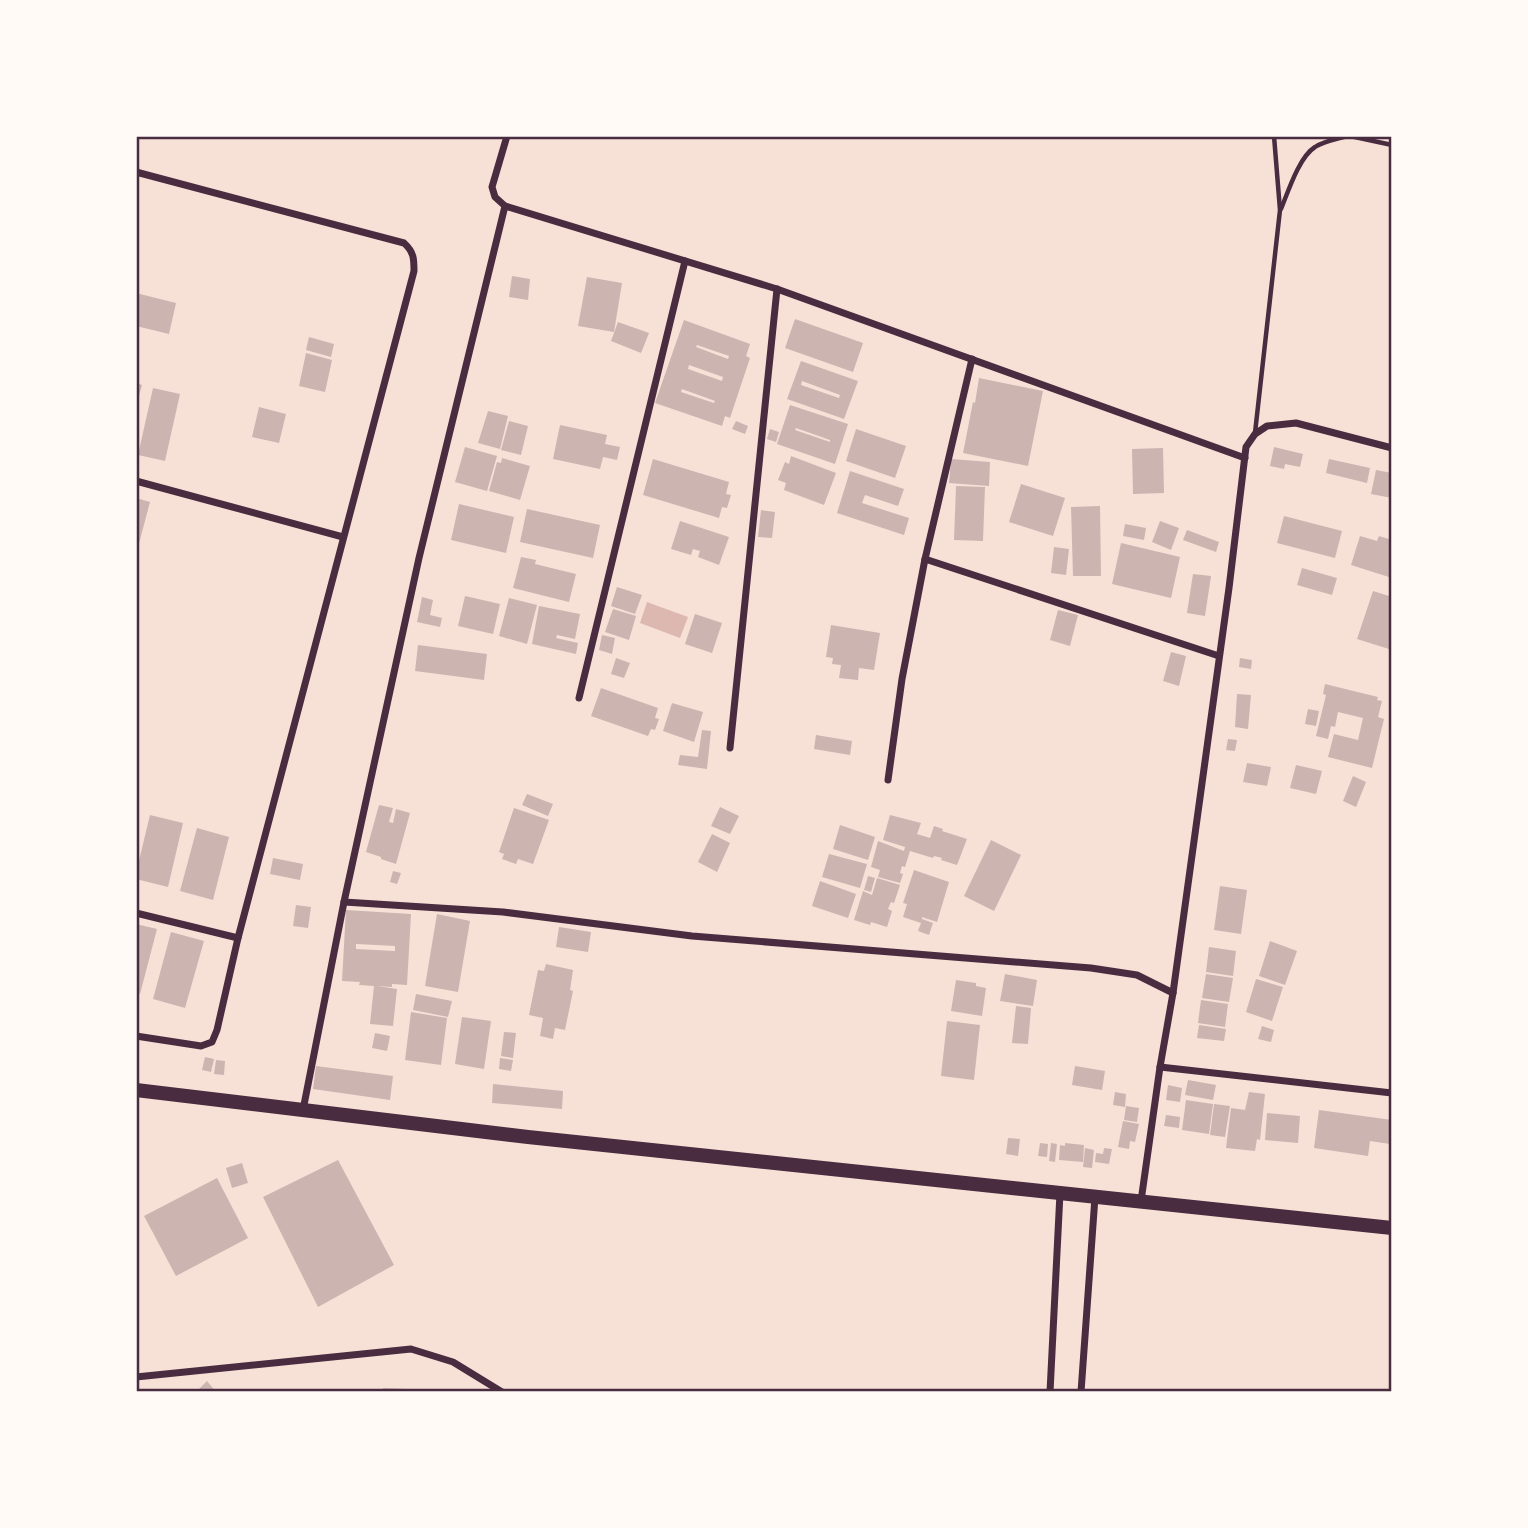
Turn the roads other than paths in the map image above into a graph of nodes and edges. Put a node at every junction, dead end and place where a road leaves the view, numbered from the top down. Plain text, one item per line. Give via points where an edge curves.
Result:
1 (507, 136) edge
2 (1274, 136) edge
3 (1348, 136) edge
4 (1391, 145) edge
5 (136, 172) edge
6 (505, 205) junction
7 (1280, 210) junction
8 (685, 261) junction
9 (776, 289) junction
10 (972, 359) junction
11 (1255, 434) junction
12 (1391, 448) edge
13 (1245, 458) junction
14 (136, 481) edge
15 (343, 537) junction
16 (925, 559) junction
17 (1219, 656) junction
18 (579, 698) dead end
19 (730, 748) dead end
20 (888, 780) dead end
21 (344, 902) junction
22 (136, 913) edge
23 (238, 938) junction
24 (1173, 993) junction
25 (136, 1036) edge
26 (1160, 1067) junction
27 (136, 1090) edge
28 (1391, 1093) edge
29 (303, 1110) junction
30 (1060, 1193) junction
31 (1095, 1197) junction
32 (1141, 1202) junction
33 (1391, 1228) edge
34 (136, 1377) edge
35 (502, 1391) edge
36 (1050, 1391) edge
37 (1080, 1391) edge

1 - 6 street via 492,187
2 - 7 lane
3 - 4 lane
3 - 7 lane via 1314,147
5 - 15 street via 404,243 412,250 414,271
6 - 8 street
6 - 21 street via 419,558
7 - 11 lane
8 - 9 street
8 - 18 street
9 - 10 street
9 - 19 street
10 - 13 street
10 - 16 street
11 - 12 street via 1267,426 1296,423
11 - 13 street
13 - 17 street
14 - 15 street
15 - 23 street
16 - 17 street
16 - 20 street
17 - 24 street
21 - 24 street via 503,912 692,936 1091,968 1137,975
21 - 29 street
22 - 23 street
23 - 25 street via 212,1042 201,1046
24 - 26 street
26 - 28 street
26 - 32 street
27 - 29 highway
29 - 30 highway
30 - 31 highway
30 - 36 street
31 - 32 highway
31 - 37 street
32 - 33 highway
34 - 35 street via 411,1349 453,1362

